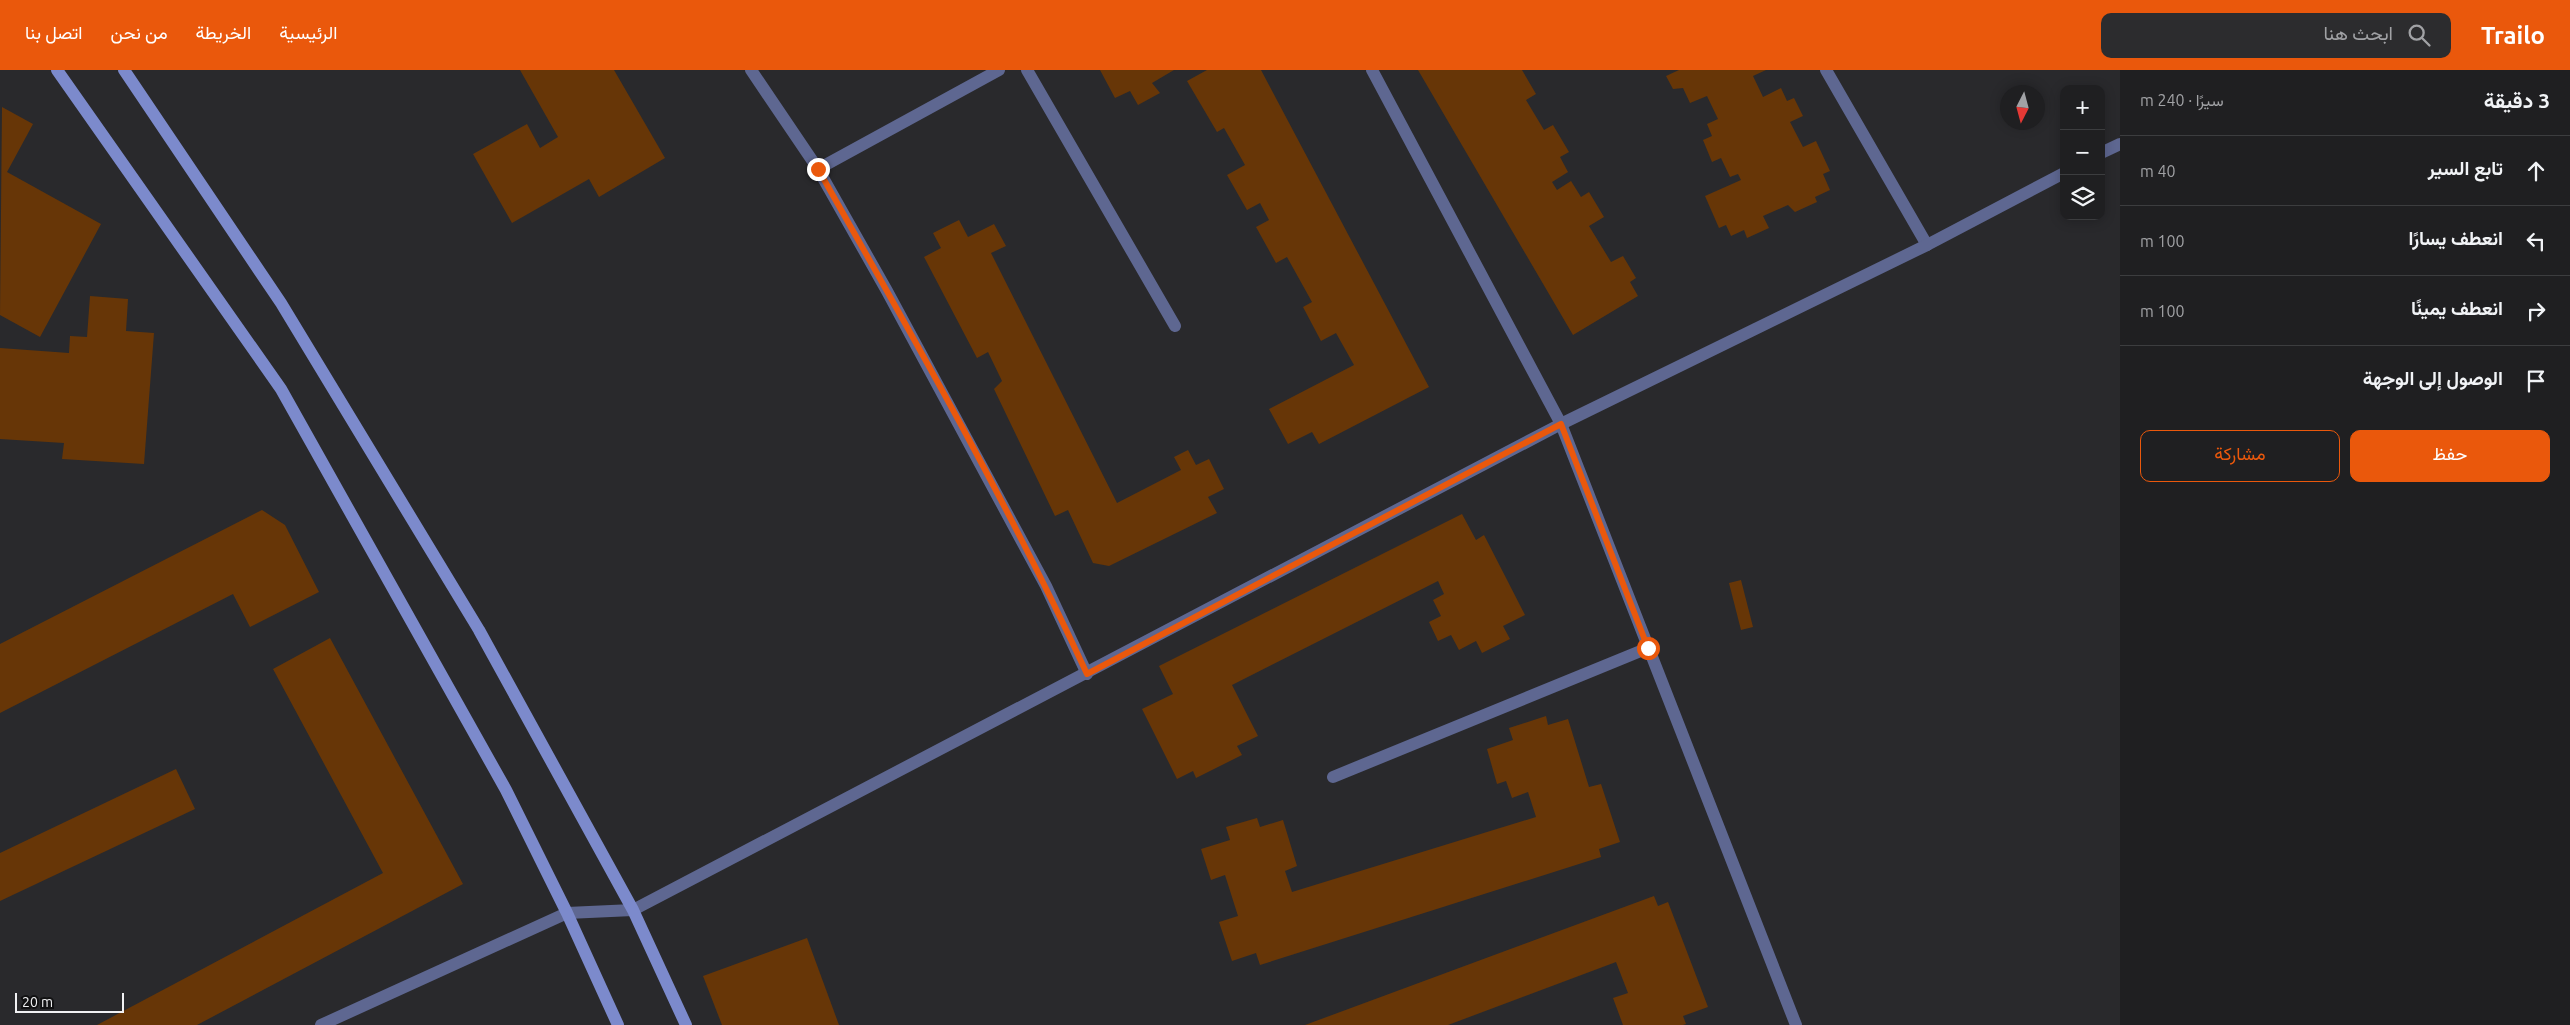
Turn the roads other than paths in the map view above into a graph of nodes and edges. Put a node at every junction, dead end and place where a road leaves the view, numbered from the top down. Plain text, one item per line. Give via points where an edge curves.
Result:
1 (57, 70) edge
2 (124, 70) edge
3 (751, 70) edge
4 (1000, 70) edge
5 (1027, 70) edge
6 (1372, 70) edge
7 (1826, 70) edge
8 (2120, 144) edge
9 (2105, 151) edge
10 (818, 169) junction
11 (2060, 175) edge
12 (1927, 245) junction
13 (1174, 326) dead end
14 (1561, 424) junction
15 (1648, 648) junction
16 (1087, 674) junction
17 (1333, 777) dead end
18 (633, 910) junction
19 (567, 913) junction
20 (321, 1025) edge
21 (618, 1025) edge
22 (686, 1025) edge
23 (1796, 1025) edge

1 - 19 main road via 280,389 506,790
2 - 18 main road via 281,303 474,622
3 - 10 street
4 - 10 street
5 - 13 street
6 - 14 street
7 - 12 street
8 - 9 street
10 - 16 street via 971,443 1046,586
11 - 12 street
12 - 14 street
14 - 15 street
14 - 16 street
15 - 17 street
15 - 23 street
16 - 18 street
18 - 19 street
18 - 22 main road
19 - 20 street
19 - 21 main road

